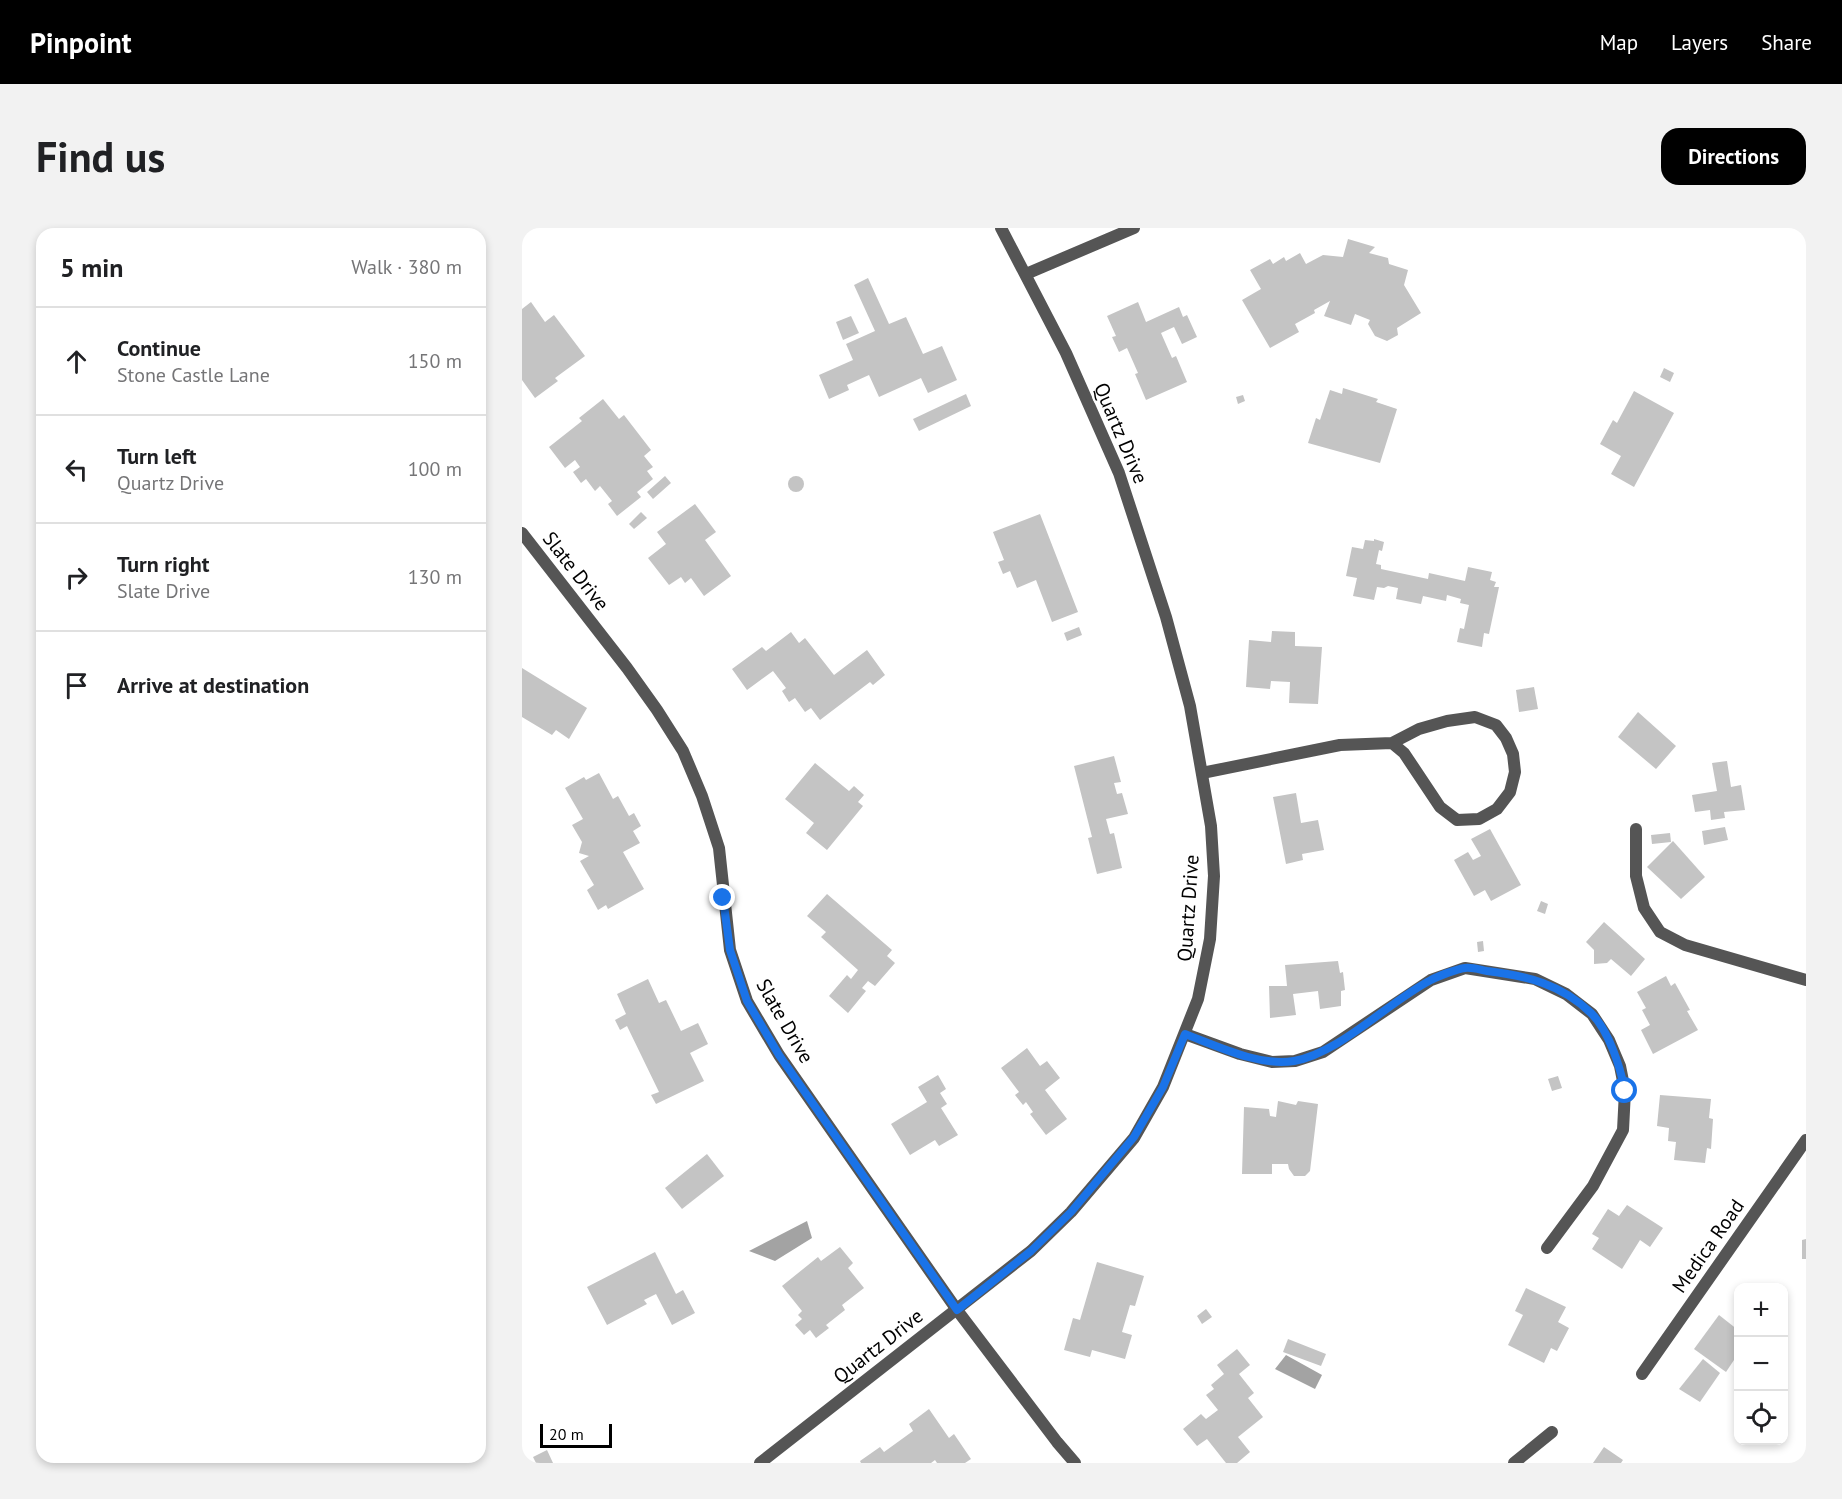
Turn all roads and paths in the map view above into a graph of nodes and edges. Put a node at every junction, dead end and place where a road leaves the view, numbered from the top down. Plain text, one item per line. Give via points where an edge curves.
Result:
1 (1001, 228) edge
2 (1134, 228) edge
3 (1026, 274) junction
4 (522, 533) edge
5 (1392, 743) junction
6 (1202, 773) junction
7 (1636, 829) dead end
8 (1806, 980) edge
9 (1185, 1034) junction
10 (1806, 1140) edge
11 (1547, 1248) dead end
12 (957, 1310) junction
13 (1642, 1374) dead end
14 (1552, 1432) dead end
15 (760, 1463) edge
16 (1075, 1463) edge
17 (1514, 1463) edge

1 - 3 street, Quartz Drive
2 - 3 street
3 - 6 street, Quartz Drive via 1119,473 1166,617 1190,706
4 - 12 street, Slate Drive via 627,668 683,751 719,848 730,950 747,1001 779,1055
5 - 5 street via 1404,753 1440,807 1457,820 1479,819 1497,809 1510,792 1515,772 1513,754 1496,724 1475,717 1447,720
5 - 6 street via 1340,745
6 - 9 street, Quartz Drive via 1211,826 1214,886 1210,939 1198,999
7 - 8 street via 1636,876 1644,908 1660,932 1685,945
9 - 11 street via 1272,1062 1294,1061 1323,1052 1431,980 1465,968 1535,979 1566,994 1592,1014 1620,1066 1625,1091 1623,1130 1593,1186
9 - 12 street, Quartz Drive via 1163,1087 1134,1137 1071,1212 1031,1251
10 - 13 street, Medica Road
12 - 15 street, Quartz Drive
12 - 16 street, Slate Drive
14 - 17 street

